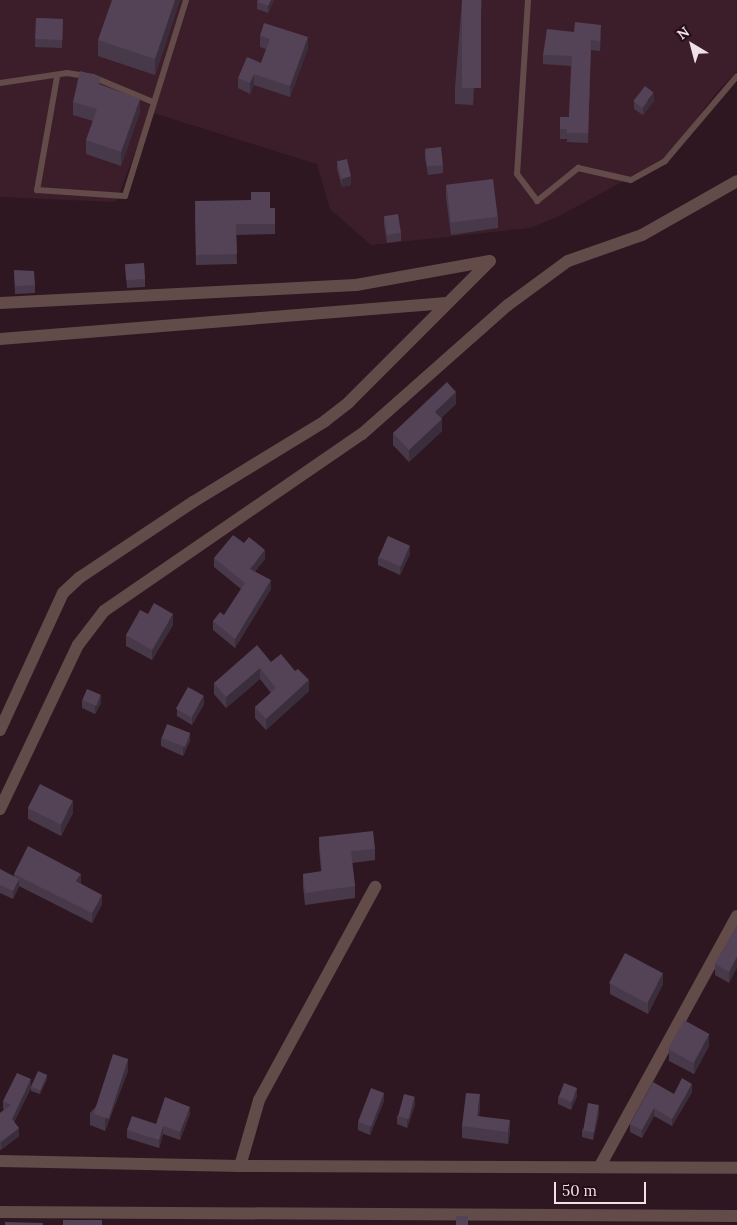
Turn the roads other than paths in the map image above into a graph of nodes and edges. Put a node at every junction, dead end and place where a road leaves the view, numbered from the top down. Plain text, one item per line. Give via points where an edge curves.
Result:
1 (186, 0) edge
2 (528, 0) edge
3 (737, 76) edge
4 (57, 77) junction
5 (0, 82) edge
6 (153, 102) junction
7 (737, 181) edge
8 (447, 303) junction
9 (0, 304) edge
10 (0, 339) edge
11 (0, 730) edge
12 (0, 809) edge
13 (375, 887) dead end
14 (737, 916) edge
15 (0, 1161) edge
16 (240, 1166) junction
17 (600, 1166) junction
18 (737, 1168) edge
19 (0, 1212) edge
20 (737, 1216) edge
21 (614, 1220) edge

1 - 6 lane
2 - 3 lane via 516,174 537,201 578,168 631,180 664,161
4 - 5 lane
4 - 6 lane via 68,73 93,77
4 - 6 lane via 37,190 124,196
7 - 12 street via 642,235 568,261 508,305 362,434 104,611 78,645
8 - 9 street via 490,261 356,285
8 - 10 street
8 - 11 street via 349,402 325,421 193,502 79,578 63,593
13 - 16 street via 259,1100
14 - 17 street
15 - 16 street
16 - 17 street
17 - 18 street
19 - 21 street
20 - 21 street

